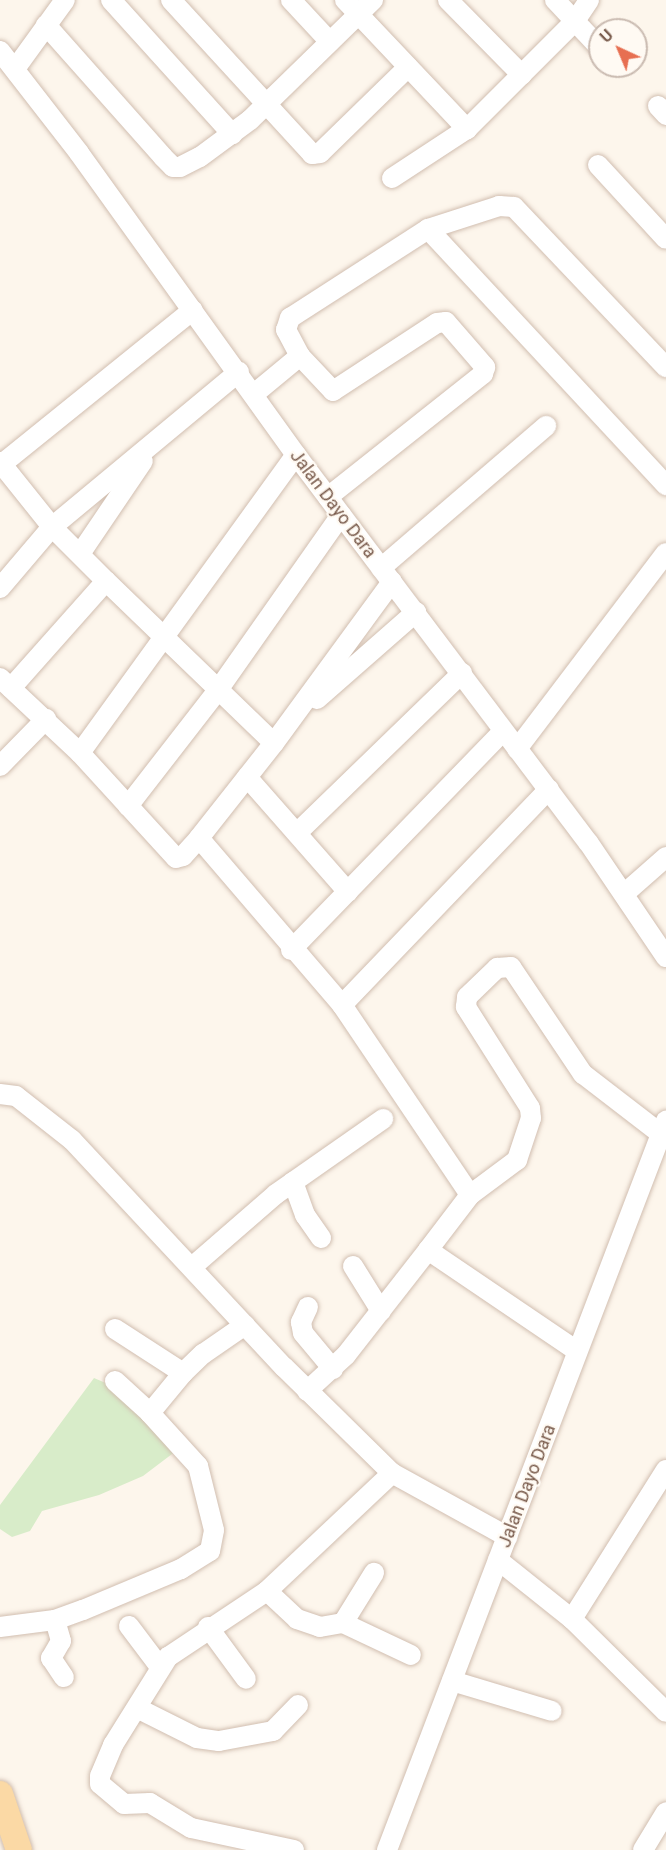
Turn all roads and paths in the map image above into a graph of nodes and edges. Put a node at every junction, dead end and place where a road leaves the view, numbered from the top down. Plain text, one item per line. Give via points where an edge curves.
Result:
1 (65, 0) edge
2 (111, 0) edge
3 (171, 0) edge
4 (291, 0) edge
5 (345, 0) edge
6 (373, 0) edge
7 (448, 0) edge
8 (555, 0) edge
9 (589, 0) edge
10 (359, 15) junction
11 (575, 21) junction
12 (46, 25) junction
13 (588, 35) edge
14 (330, 42) junction
15 (0, 51) edge
16 (408, 67) junction
17 (15, 69) junction
18 (522, 75) junction
19 (266, 105) junction
20 (467, 129) junction
21 (232, 134) junction
22 (598, 165) dead end
23 (392, 178) dead end
24 (428, 229) junction
25 (666, 239) edge
26 (193, 310) junction
27 (300, 357) junction
28 (666, 367) edge
29 (239, 372) junction
30 (254, 394) junction
31 (546, 426) dead end
32 (155, 444) junction
33 (296, 455) junction
34 (1, 463) edge
35 (666, 485) edge
36 (328, 497) junction
37 (342, 515) junction
38 (52, 526) junction
39 (666, 553) edge
40 (80, 554) junction
41 (386, 575) junction
42 (105, 582) junction
43 (0, 586) edge
44 (417, 612) junction
45 (165, 637) junction
46 (462, 673) junction
47 (6, 683) edge
48 (218, 690) junction
49 (295, 717) junction
50 (46, 719) junction
51 (502, 732) junction
52 (274, 743) junction
53 (517, 749) junction
54 (80, 753) junction
55 (0, 766) edge
56 (247, 777) junction
57 (549, 789) junction
58 (128, 806) junction
59 (297, 833) junction
60 (199, 838) junction
61 (666, 857) edge
62 (348, 892) junction
63 (624, 894) junction
64 (291, 950) junction
65 (666, 957) edge
66 (342, 1005) junction
67 (0, 1094) edge
68 (383, 1119) dead end
69 (663, 1127) edge
70 (292, 1182) junction
71 (470, 1195) junction
72 (321, 1238) dead end
73 (428, 1250) junction
74 (353, 1266) dead end
75 (192, 1267) junction
76 (308, 1307) dead end
77 (381, 1311) junction
78 (245, 1325) junction
79 (115, 1329) dead end
80 (577, 1351) junction
81 (333, 1369) junction
82 (183, 1373) junction
83 (115, 1381) dead end
84 (307, 1391) junction
85 (150, 1413) junction
86 (666, 1470) edge
87 (392, 1473) junction
88 (508, 1537) junction
89 (498, 1560) junction
90 (374, 1573) dead end
91 (267, 1591) junction
92 (572, 1619) junction
93 (55, 1620) junction
94 (343, 1623) junction
95 (129, 1626) dead end
96 (0, 1627) edge
97 (208, 1627) junction
98 (411, 1655) dead end
99 (160, 1667) junction
100 (64, 1677) dead end
101 (246, 1679) dead end
102 (452, 1681) junction
103 (298, 1705) dead end
104 (137, 1708) junction
105 (552, 1711) dead end
106 (666, 1712) edge
107 (0, 1794) edge
108 (666, 1812) edge
109 (19, 1850) edge
110 (294, 1850) edge
111 (387, 1850) edge
112 (643, 1850) edge

1 - 12 street
2 - 21 street
3 - 19 street
4 - 14 street
5 - 10 street
6 - 10 street
7 - 18 street
8 - 11 street
9 - 11 street
10 - 14 street
10 - 16 street
11 - 13 street
11 - 18 street
12 - 17 street
12 - 21 street via 173,167 200,157
14 - 19 street
15 - 17 street, Jalan Dayo Dara
16 - 19 street via 317,154
16 - 20 street
17 - 26 street, Jalan Dayo Dara
18 - 20 street
19 - 21 street
20 - 23 street
22 - 25 street
24 - 27 street via 290,318 286,330
24 - 28 street via 491,208 514,207
24 - 35 street
26 - 29 street, Jalan Dayo Dara
26 - 34 street
27 - 30 street
27 - 36 street via 333,391 437,323 446,322 484,367 483,374
29 - 30 street, Jalan Dayo Dara
29 - 32 street
30 - 33 street, Jalan Dayo Dara
31 - 41 street
32 - 38 street
32 - 40 street
33 - 36 street, Jalan Dayo Dara
33 - 45 street
34 - 38 street
36 - 37 street, Jalan Dayo Dara
37 - 41 street, Jalan Dayo Dara
37 - 48 street
38 - 40 street
38 - 43 street
39 - 53 street
40 - 42 street
41 - 44 street, Jalan Dayo Dara
41 - 49 street
42 - 45 street
42 - 47 street
44 - 46 street, Jalan Dayo Dara
44 - 49 street
45 - 48 street
45 - 54 street
46 - 51 street, Jalan Dayo Dara
46 - 59 street
47 - 50 street
48 - 52 street
48 - 58 street
49 - 52 street
50 - 54 street
50 - 55 street
51 - 53 street, Jalan Dayo Dara
51 - 62 street
52 - 56 street
53 - 57 street, Jalan Dayo Dara
54 - 58 street
56 - 59 street
56 - 60 street
57 - 63 street, Jalan Dayo Dara
57 - 66 street
58 - 60 street via 176,858 183,856
59 - 62 street
60 - 64 street
61 - 63 street
62 - 64 street
63 - 65 street, Jalan Dayo Dara
64 - 66 street
66 - 71 street
67 - 75 street via 16,1096 72,1140
68 - 70 street
69 - 71 street via 583,1074 513,969 503,966 464,1002 530,1108 531,1118 517,1160
69 - 80 street, Jalan Dayo Dara
70 - 72 street via 305,1215
70 - 75 street
71 - 73 street
73 - 77 street
73 - 80 street
74 - 77 street
75 - 78 street
76 - 81 street via 301,1322 303,1333
77 - 81 street
78 - 82 street
78 - 84 street
79 - 82 street
80 - 88 street, Jalan Dayo Dara
81 - 84 street
82 - 85 street
83 - 85 street
84 - 87 street
85 - 93 street via 198,1466 214,1530 210,1551 181,1569
86 - 92 street
87 - 88 street
87 - 91 street
88 - 89 street, Jalan Dayo Dara
89 - 92 street
89 - 102 street, Jalan Dayo Dara
90 - 94 street
91 - 94 street via 310,1626
91 - 97 street
92 - 106 street
93 - 96 street
93 - 100 street via 61,1641 51,1658
94 - 98 street
95 - 99 street
97 - 99 street via 176,1649
97 - 101 street
99 - 104 street
102 - 105 street
102 - 111 street, Jalan Dayo Dara
103 - 104 street via 273,1731 219,1741 197,1738
104 - 110 street via 113,1745 100,1784 124,1804 150,1803 191,1828
107 - 109 main road
108 - 112 street

